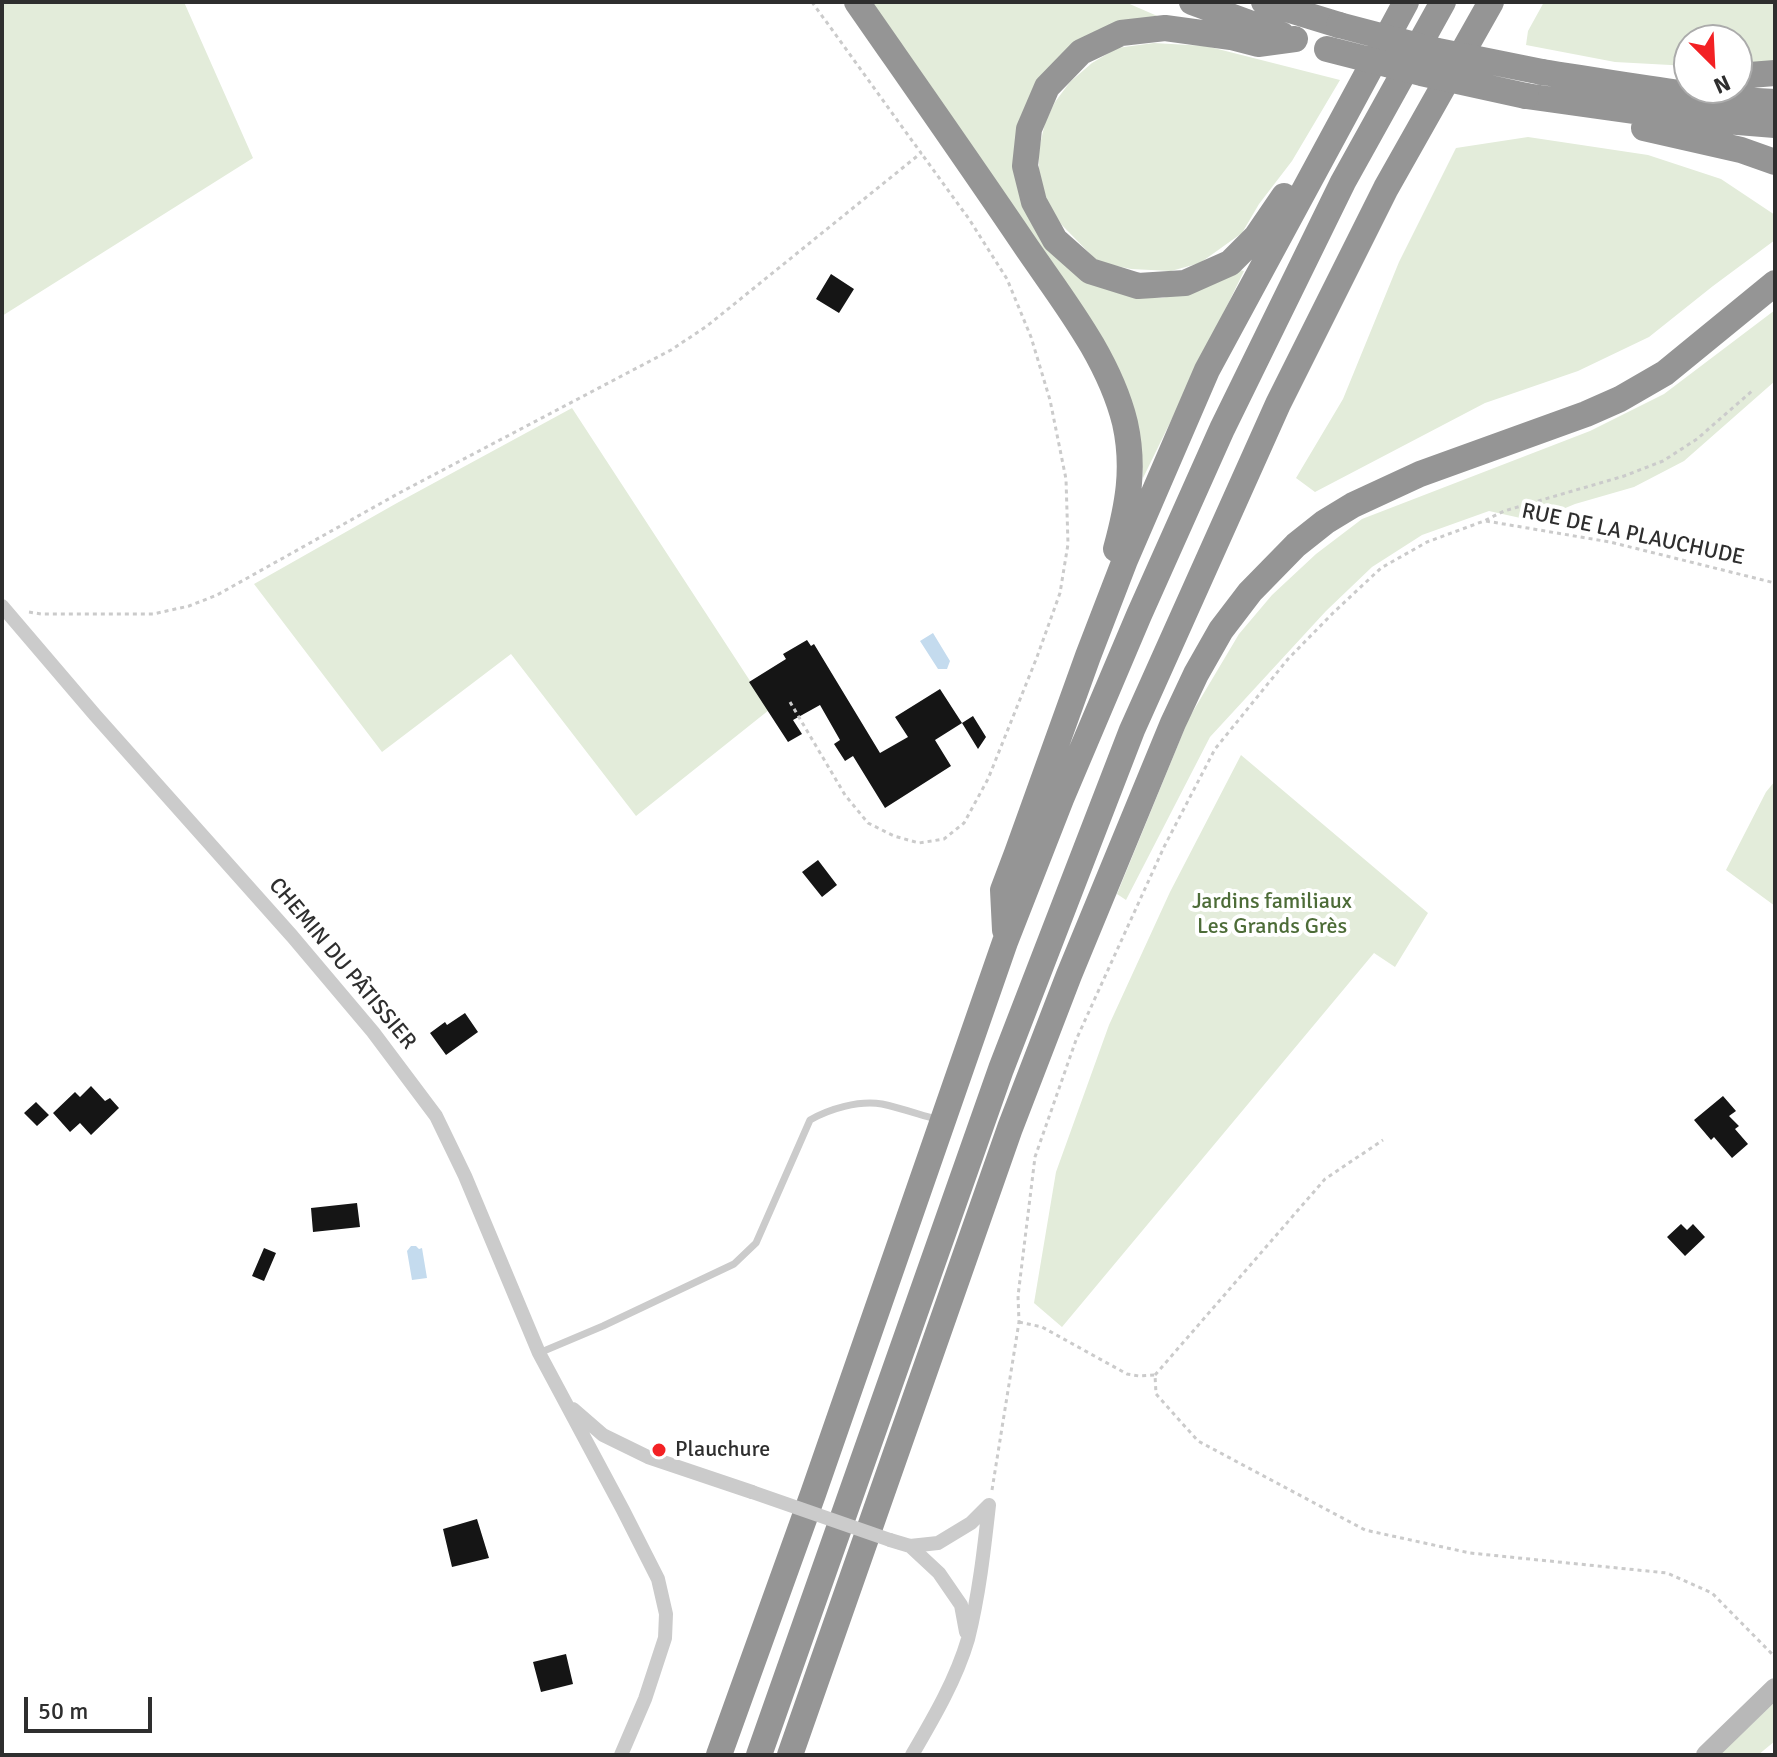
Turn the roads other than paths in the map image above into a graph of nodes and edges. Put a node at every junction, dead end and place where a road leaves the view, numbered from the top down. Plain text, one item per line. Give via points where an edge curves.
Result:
1 (857, 2) edge
2 (1192, 2) edge
3 (1264, 2) edge
4 (1406, 2) edge
5 (1443, 2) edge
6 (1491, 2) edge
7 (1288, 7) edge
8 (1295, 39) junction
9 (1775, 73) edge
10 (1753, 75) edge
11 (1673, 81) edge
12 (1653, 90) junction
13 (1775, 102) edge
14 (1580, 105) junction
15 (1775, 125) edge
16 (1333, 135) junction
17 (1775, 162) edge
18 (1775, 283) edge
19 (2, 607) edge
20 (1088, 656) junction
21 (1005, 942) junction
22 (942, 1121) junction
23 (539, 1353) junction
24 (566, 1402) junction
25 (910, 1546) junction
26 (967, 1640) junction
27 (1775, 1688) edge
28 (621, 1755) edge
29 (719, 1755) edge
30 (759, 1755) edge
31 (790, 1755) edge
32 (912, 1755) edge
33 (1706, 1755) edge

1 - 20 highway via 1080,326 1116,396 1131,475 1119,537 1092,621
2 - 8 highway
3 - 7 highway
4 - 16 highway
5 - 21 highway via 1343,182 1222,429
6 - 30 highway via 1386,188 1278,404 1132,730 1001,1069
7 - 12 highway, bridge via 1438,51
8 - 14 highway, bridge via 1421,73
8 - 16 highway via 1258,44 1165,28 1121,33 1081,52 1047,87 1029,129 1025,166 1034,202 1055,240 1090,271 1138,286 1185,283 1230,263 1256,237 1310,154
9 - 10 highway
11 - 12 highway
12 - 13 highway
14 - 15 highway
14 - 17 highway via 1591,118
16 - 20 highway via 1207,370
18 - 31 highway via 1665,373 1620,399 1420,474 1325,522 1250,592 1221,630 1173,723 1010,1128
19 - 23 street, CHEMIN DU PÂTISSIER via 292,936 423,1096 465,1176
20 - 21 highway via 1003,890
21 - 22 highway
22 - 23 lane via 879,1104 824,1111 810,1120 756,1243 734,1264
22 - 29 highway
23 - 24 street, CHEMIN DU PÂTISSIER
24 - 25 street, bridge via 603,1435 648,1457
24 - 28 street, CHEMIN DU PÂTISSIER via 658,1579 666,1614 665,1638
25 - 26 street via 939,1573 961,1605
25 - 26 street via 938,1543 989,1505
26 - 32 street
27 - 33 street

